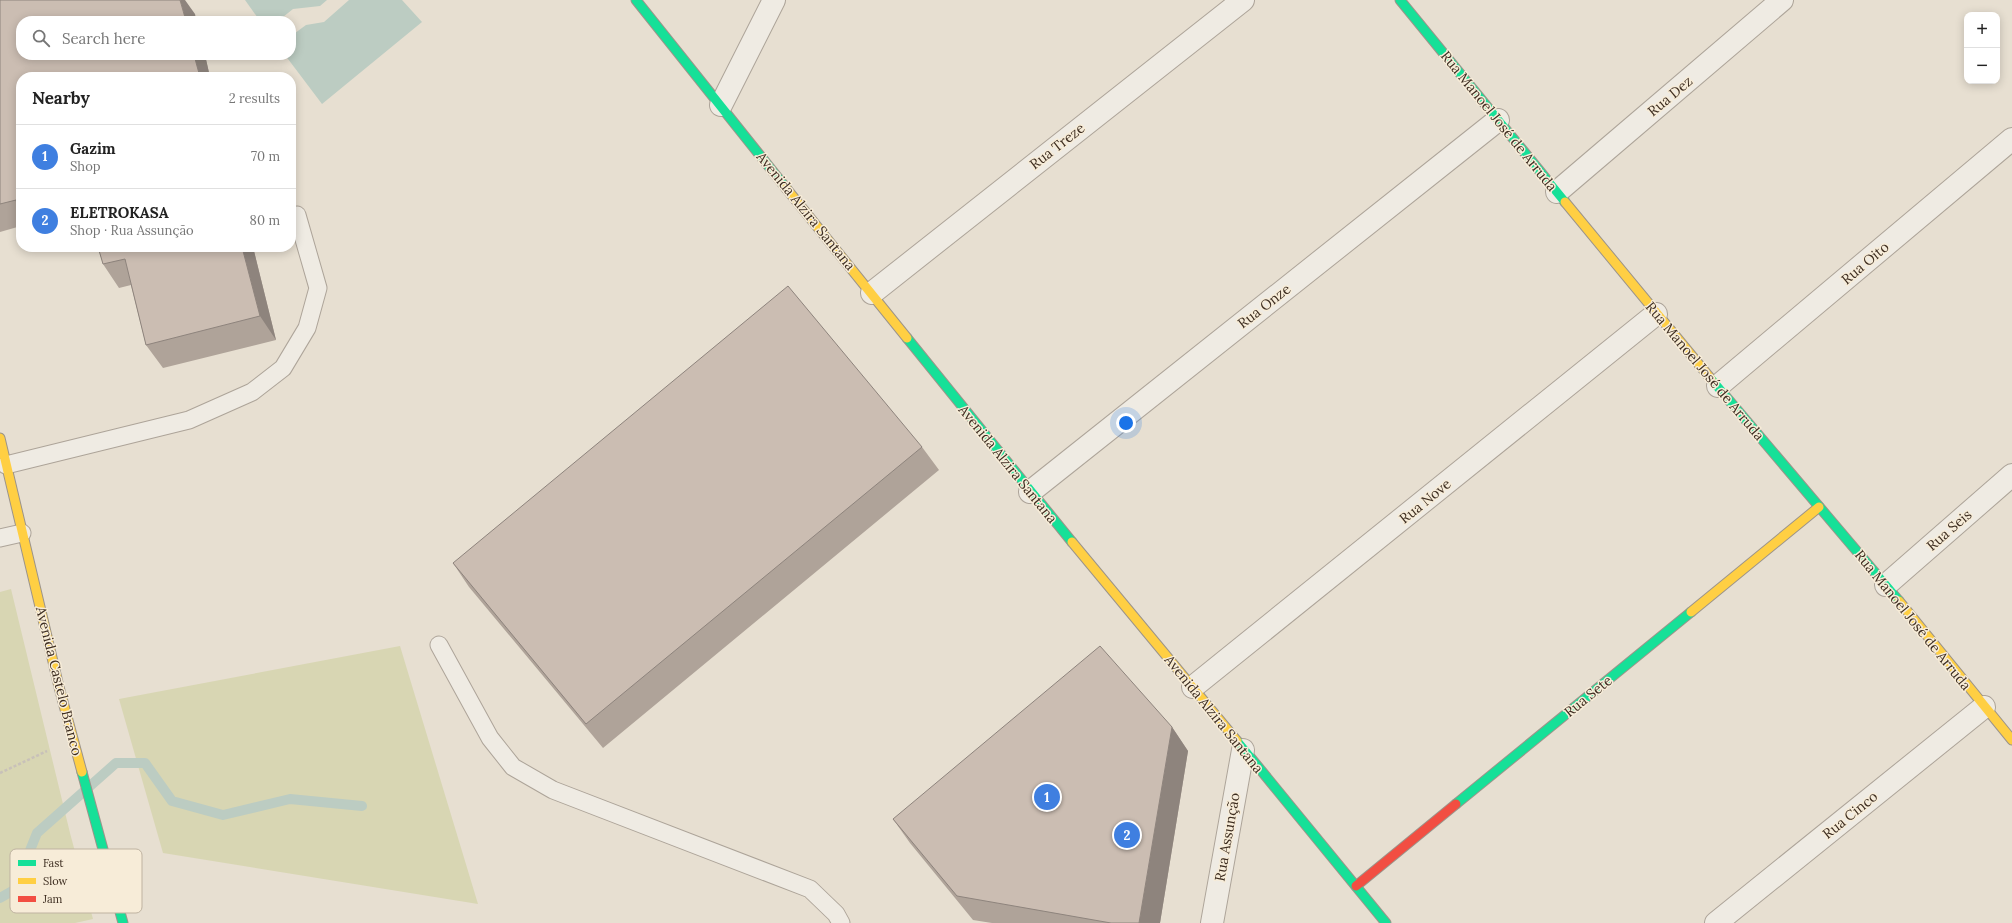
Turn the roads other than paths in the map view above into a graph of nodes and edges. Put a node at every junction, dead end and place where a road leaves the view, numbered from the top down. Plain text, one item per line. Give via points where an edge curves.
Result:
1 (636, 0) edge
2 (774, 0) edge
3 (1243, 0) edge
4 (1401, 0) edge
5 (1782, 0) edge
6 (721, 105) junction
7 (1498, 120) junction
8 (2012, 139) edge
9 (1557, 192) junction
10 (297, 215) dead end
11 (872, 293) junction
12 (1656, 314) junction
13 (1718, 386) junction
14 (0, 438) edge
15 (6, 465) junction
16 (2012, 475) edge
17 (1030, 492) junction
18 (1820, 507) junction
19 (22, 533) junction
20 (0, 538) edge
21 (1886, 585) junction
22 (439, 645) dead end
23 (1194, 687) junction
24 (1984, 707) junction
25 (2012, 740) edge
26 (1243, 750) junction
27 (103, 849) edge
28 (1356, 886) junction
29 (120, 913) edge
30 (123, 923) edge
31 (841, 923) edge
32 (1212, 923) edge
33 (1386, 923) edge
34 (1716, 923) edge

1 - 6 street, Avenida Alzira Santana
2 - 6 street
3 - 11 street, Rua Treze
4 - 7 street, Rua Manoel José de Arruda
5 - 9 street, Rua Dez
6 - 11 street, Avenida Alzira Santana
7 - 9 street, Rua Manoel José de Arruda
7 - 17 street, Rua Onze
8 - 13 street, Rua Oito
9 - 12 street, Rua Manoel José de Arruda
10 - 15 lane via 318,288 307,328 283,368 252,392 189,420
11 - 17 street, Avenida Alzira Santana
12 - 13 street, Rua Manoel José de Arruda
12 - 23 street, Rua Nove
13 - 18 street, Rua Manoel José de Arruda
14 - 15 street, Avenida Castelo Branco
15 - 19 street, Avenida Castelo Branco
16 - 21 street, Rua Seis
17 - 23 street, Avenida Alzira Santana
18 - 21 street, Rua Manoel José de Arruda
18 - 28 street, Rua Sete
19 - 20 lane
19 - 27 street, Avenida Castelo Branco
21 - 24 street, Rua Manoel José de Arruda
22 - 31 lane via 490,738 513,767 553,790 810,889 836,914
23 - 26 street, Avenida Alzira Santana
24 - 25 street, Rua Manoel José de Arruda
24 - 34 street, Rua Cinco
26 - 28 street, Avenida Alzira Santana
26 - 32 street, Rua Assunção
28 - 33 street, Avenida Alzira Santana
29 - 30 street, Avenida Castelo Branco

